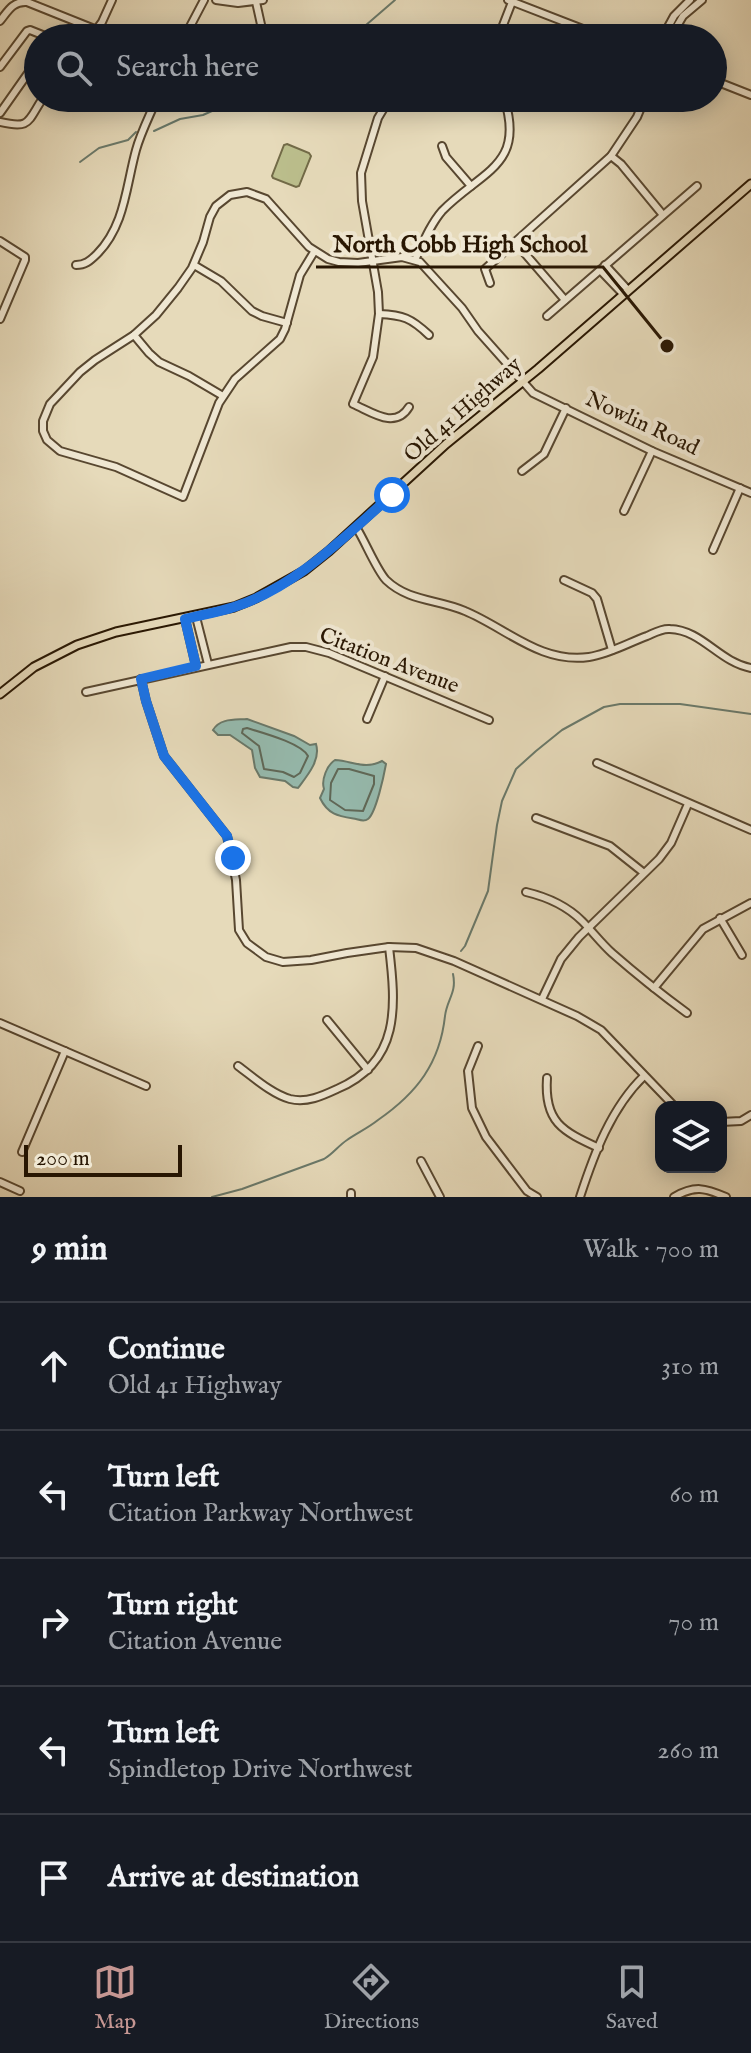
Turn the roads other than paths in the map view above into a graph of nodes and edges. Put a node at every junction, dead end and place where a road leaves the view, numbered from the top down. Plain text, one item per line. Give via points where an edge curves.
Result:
1 (112, 0) edge
2 (204, 0) edge
3 (216, 0) edge
4 (690, 0) edge
5 (702, 0) edge
6 (260, 1) edge
7 (510, 1) edge
8 (0, 21) edge
9 (82, 24) edge
10 (100, 24) edge
11 (191, 24) edge
12 (262, 24) edge
13 (503, 24) edge
14 (570, 24) edge
15 (670, 24) edge
16 (678, 24) edge
17 (24, 35) edge
18 (0, 67) edge
19 (24, 79) edge
20 (727, 86) edge
21 (751, 95) edge
22 (33, 112) edge
23 (151, 112) edge
24 (382, 112) edge
25 (507, 112) edge
26 (639, 112) edge
27 (0, 113) edge
28 (0, 122) edge
29 (442, 146) dead end
30 (611, 156) junction
31 (751, 184) edge
32 (471, 186) junction
33 (697, 186) dead end
34 (663, 215) junction
35 (0, 241) edge
36 (515, 242) junction
37 (314, 252) junction
38 (415, 260) junction
39 (373, 261) junction
40 (76, 265) dead end
41 (194, 265) junction
42 (603, 267) junction
43 (490, 283) dead end
44 (626, 292) junction
45 (565, 300) junction
46 (379, 314) junction
47 (547, 316) dead end
48 (0, 319) edge
49 (287, 323) junction
50 (134, 335) junction
51 (429, 335) dead end
52 (522, 382) junction
53 (223, 396) junction
54 (409, 407) dead end
55 (566, 408) junction
56 (652, 451) junction
57 (522, 471) dead end
58 (740, 488) junction
59 (751, 493) edge
60 (624, 511) dead end
61 (356, 527) junction
62 (713, 550) dead end
63 (564, 580) dead end
64 (196, 617) junction
65 (185, 619) junction
66 (612, 650) junction
67 (208, 664) junction
68 (196, 666) junction
69 (751, 668) edge
70 (385, 676) junction
71 (141, 679) junction
72 (86, 692) dead end
73 (0, 694) edge
74 (367, 719) dead end
75 (489, 720) dead end
76 (597, 763) dead end
77 (688, 804) junction
78 (536, 818) dead end
79 (751, 830) edge
80 (644, 873) junction
81 (526, 892) dead end
82 (751, 903) edge
83 (720, 918) junction
84 (589, 929) junction
85 (389, 947) junction
86 (742, 955) dead end
87 (654, 988) junction
88 (542, 999) junction
89 (687, 1013) dead end
90 (327, 1020) dead end
91 (0, 1023) edge
92 (478, 1046) dead end
93 (65, 1051) junction
94 (238, 1066) dead end
95 (368, 1070) junction
96 (644, 1076) junction
97 (547, 1078) dead end
98 (146, 1086) dead end
99 (669, 1101) edge
100 (751, 1115) edge
101 (727, 1122) edge
102 (599, 1148) junction
103 (22, 1152) dead end
104 (421, 1161) dead end
105 (0, 1182) edge
106 (20, 1191) dead end
107 (440, 1197) edge
108 (537, 1197) edge
109 (580, 1197) edge
110 (674, 1197) edge
111 (726, 1197) edge

1 - 10 street
2 - 11 street
3 - 6 street
4 - 15 street
5 - 16 street
6 - 12 street
7 - 13 street
7 - 14 street
8 - 9 street via 13,5 27,2
17 - 18 street
19 - 27 street
20 - 21 street
22 - 28 street via 18,126
23 - 40 street via 114,233 93,258
24 - 39 street via 361,173
25 - 32 street via 509,143 498,162
26 - 30 street
29 - 32 street
30 - 34 street
30 - 36 street
31 - 44 main road, Old 41 Highway
32 - 38 street via 438,217
33 - 34 street
34 - 42 street
35 - 48 street via 25,260
36 - 43 street via 485,269
36 - 45 street
37 - 39 street via 339,262
37 - 41 street via 266,199 241,192 216,206
37 - 49 street via 297,284
38 - 39 street
38 - 52 street, Nowlin Road
39 - 46 street
41 - 49 street via 221,281 252,311
41 - 50 street
42 - 44 street
42 - 45 street
44 - 52 main road, Old 41 Highway
45 - 47 street
46 - 51 street via 408,318
46 - 54 street via 373,357 353,404 394,419
49 - 53 street via 276,344
50 - 53 street via 159,362
50 - 53 street via 95,360 46,409 43,431 60,451 116,467 183,497
52 - 55 street, Nowlin Road via 536,395
52 - 61 main road, Old 41 Highway
55 - 56 street, Nowlin Road
55 - 57 street via 544,454
56 - 58 street, Nowlin Road
56 - 60 street
58 - 59 street, Nowlin Road
58 - 62 street
61 - 64 main road, Old 41 Highway via 304,571 256,598
61 - 66 street via 384,578 401,592 465,611 551,655 588,657
63 - 66 street via 597,599
64 - 65 main road, Old 41 Highway
64 - 67 street
65 - 68 street
65 - 73 main road, Old 41 Highway via 77,645 34,667
66 - 69 street via 666,628 693,635 724,658
67 - 68 street, Citation Avenue
67 - 70 street, Citation Avenue via 306,647
68 - 71 street, Citation Avenue
70 - 74 street
70 - 75 street, Citation Avenue
71 - 72 street, Citation Avenue
71 - 85 street via 164,756 227,836 239,930 247,943 283,962
76 - 77 street
77 - 79 street
77 - 80 street via 671,843
78 - 80 street via 610,846
80 - 84 street
81 - 84 street via 559,903
82 - 83 street
83 - 86 street
83 - 87 street via 703,929
84 - 87 street
84 - 88 street via 561,959
85 - 88 street via 416,948
85 - 95 street via 394,1003 389,1036
87 - 89 street
88 - 96 street via 601,1030
90 - 95 street
91 - 93 street
92 - 108 street via 468,1071 472,1108 486,1137
93 - 98 street
93 - 103 street
94 - 95 street via 286,1098 301,1101 345,1086
96 - 99 street
96 - 102 street via 614,1112
97 - 102 street via 553,1119
100 - 101 street
102 - 109 street
104 - 107 street
105 - 106 street
110 - 111 street via 706,1188

